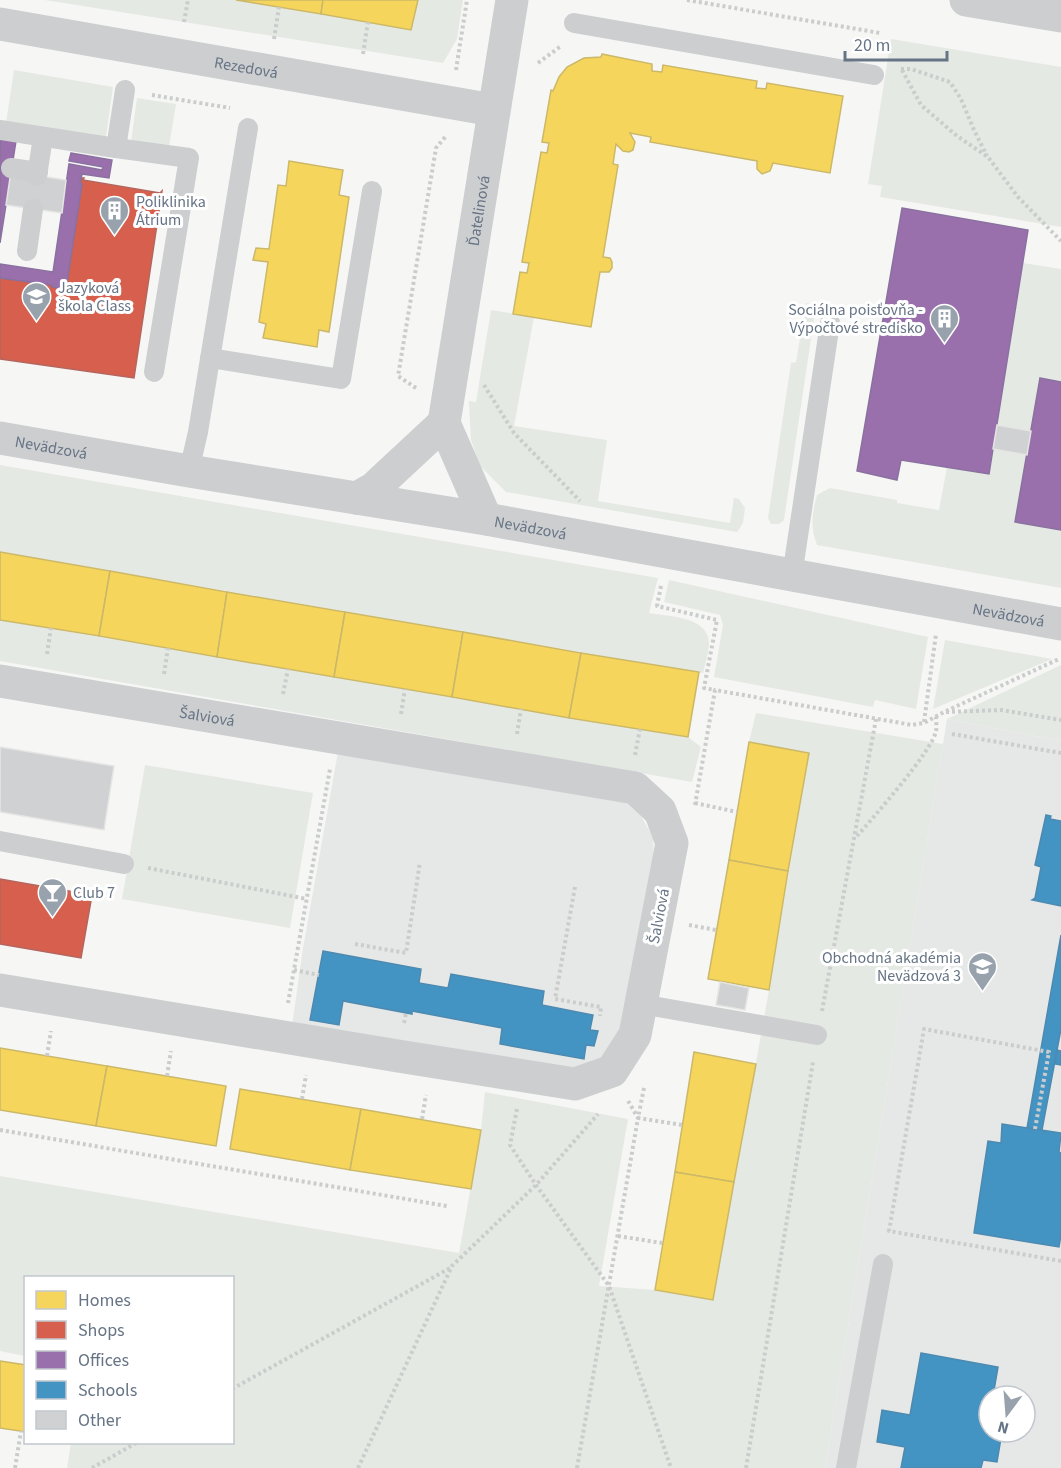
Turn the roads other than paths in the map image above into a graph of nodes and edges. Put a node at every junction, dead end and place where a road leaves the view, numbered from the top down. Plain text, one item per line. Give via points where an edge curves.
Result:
1 (512, 0) edge
2 (966, 0) edge
3 (1061, 16) edge
4 (574, 23) dead end
5 (0, 24) edge
6 (874, 75) dead end
7 (125, 90) road end
8 (494, 110) junction
9 (248, 128) dead end
10 (0, 130) edge
11 (43, 137) junction
12 (116, 148) junction
13 (12, 168) dead end
14 (372, 191) dead end
15 (33, 209) dead end
16 (27, 251) dead end
17 (830, 323) dead end
18 (210, 358) junction
19 (154, 372) dead end
20 (444, 423) junction
21 (0, 438) edge
22 (189, 471) junction
23 (357, 498) junction
24 (486, 519) junction
25 (792, 576) junction
26 (1061, 624) edge
27 (0, 681) edge
28 (0, 841) edge
29 (124, 864) road end
30 (0, 990) edge
31 (641, 1004) junction
32 (817, 1035) road end
33 (883, 1264) dead end
34 (846, 1468) edge

1 - 8 street, Ďatelinová
2 - 3 street
4 - 6 lane
5 - 8 street, Rezedová
7 - 12 lane
8 - 20 street, Ďatelinová
9 - 18 lane
10 - 11 lane
11 - 12 lane
11 - 13 lane via 38,174
12 - 19 lane via 189,158
14 - 18 lane via 341,379
15 - 16 lane
17 - 25 lane
18 - 22 lane
20 - 23 street via 373,489
20 - 24 street
21 - 22 street, Nevädzová
22 - 23 street, Nevädzová
23 - 24 street, Nevädzová
24 - 25 street, Nevädzová
25 - 26 street, Nevädzová
27 - 31 street, Šalviová via 635,788 660,811 672,843
28 - 29 lane
30 - 31 street, Šalviová via 575,1084 612,1071 635,1035
31 - 32 lane
33 - 34 lane

